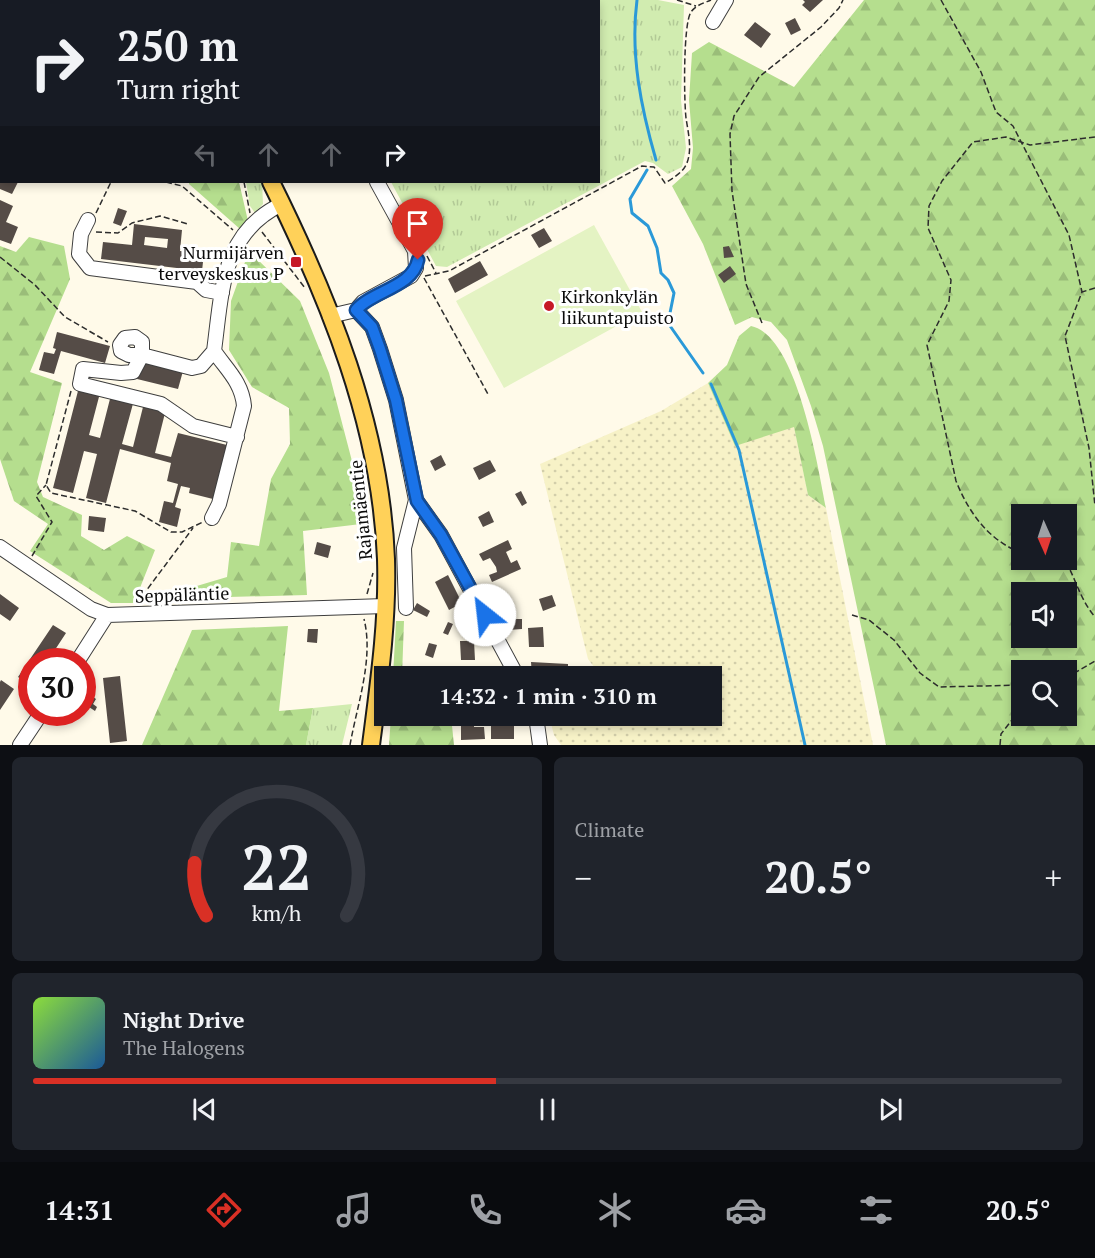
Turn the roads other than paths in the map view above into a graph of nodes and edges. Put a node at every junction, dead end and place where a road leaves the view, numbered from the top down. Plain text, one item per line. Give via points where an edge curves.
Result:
1 (726, 0) edge
2 (713, 22) dead end
3 (272, 183) edge
4 (378, 183) edge
5 (282, 204) junction
6 (88, 227) road end
7 (222, 293) junction
8 (356, 310) junction
9 (330, 316) junction
10 (121, 351) road end
11 (214, 351) junction
12 (142, 355) junction
13 (237, 437) junction
14 (417, 501) junction
15 (212, 518) road end
16 (0, 547) edge
17 (385, 606) junction
18 (406, 608) dead end
19 (107, 615) junction
20 (86, 648) edge
21 (512, 666) edge
22 (33, 726) edge
23 (537, 726) edge
24 (20, 745) edge
25 (371, 745) edge
26 (540, 745) edge

1 - 2 street
3 - 5 main road, Rajamäentie
4 - 8 street via 415,250 416,268 411,276 363,302
5 - 7 street via 268,210 241,237 230,256
5 - 9 main road, Rajamäentie
6 - 7 street via 79,254 90,268 197,282 206,290
7 - 11 street
8 - 9 street
8 - 14 street via 372,327 380,349 396,400
9 - 17 main road, Rajamäentie via 372,446 383,518
10 - 12 street via 125,338 135,337 142,342
11 - 12 street via 201,366 192,368
11 - 13 street via 243,392
12 - 13 street via 133,372 83,369 80,384 161,404 193,426
13 - 15 street
14 - 18 street via 404,548
14 - 21 street via 441,535
16 - 19 street, Seppäläntie via 91,609
17 - 19 street, Seppäläntie
17 - 25 main road, Rajamäentie
19 - 20 street
22 - 24 street
23 - 26 street

